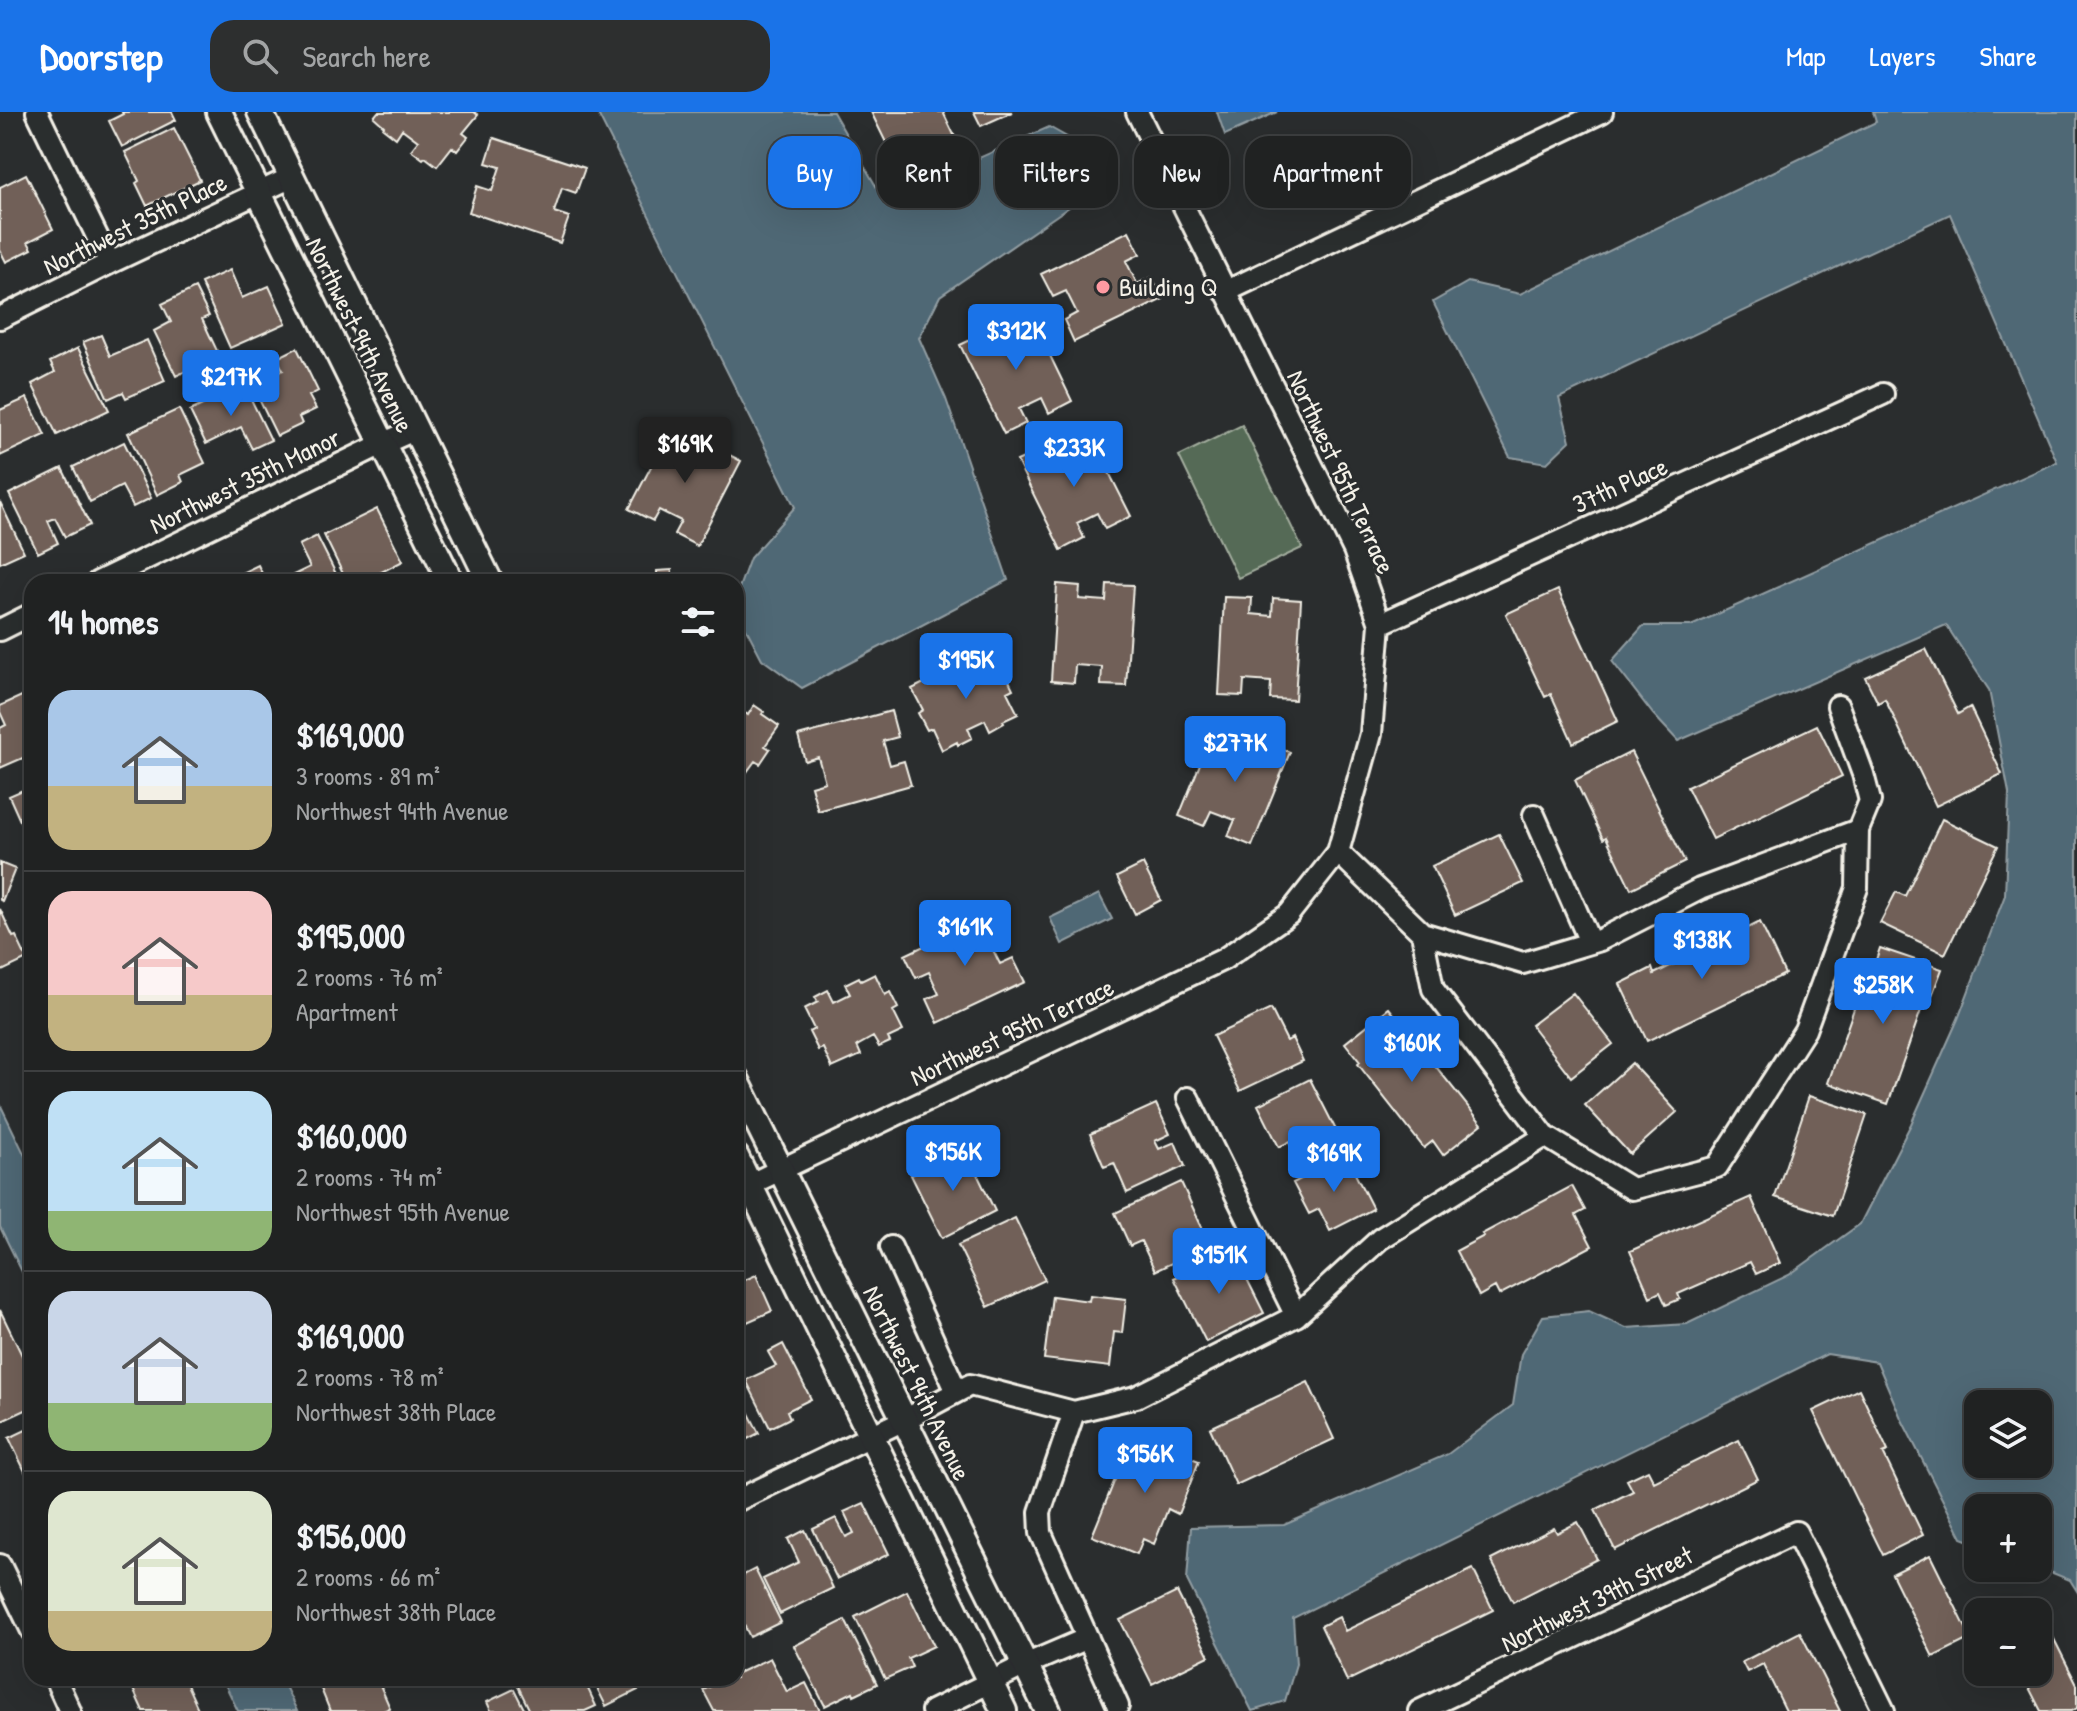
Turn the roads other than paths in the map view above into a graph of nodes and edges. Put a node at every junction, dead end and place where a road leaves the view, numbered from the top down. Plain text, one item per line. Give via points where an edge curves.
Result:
1 (37, 112) edge
2 (219, 112) edge
3 (260, 112) edge
4 (1137, 112) edge
5 (1602, 112) edge
6 (292, 177) junction
7 (259, 193) junction
8 (110, 263) junction
9 (1225, 292) junction
10 (0, 318) edge
11 (1883, 394) dead end
12 (416, 429) junction
13 (382, 444) junction
14 (114, 574) edge
15 (447, 574) edge
16 (486, 574) edge
17 (24, 618) edge
18 (1380, 624) junction
19 (0, 630) edge
20 (1838, 706) dead end
21 (1534, 815) dead end
22 (1858, 830) junction
23 (1338, 852) junction
24 (1422, 933) junction
25 (1590, 942) junction
26 (744, 1096) edge
27 (1188, 1098) dead end
28 (1545, 1136) junction
29 (780, 1170) junction
30 (744, 1187) edge
31 (744, 1189) edge
32 (891, 1247) dead end
33 (1296, 1316) junction
34 (957, 1392) junction
35 (1074, 1412) junction
36 (904, 1420) junction
37 (870, 1435) junction
38 (744, 1497) edge
39 (0, 1565) edge
40 (24, 1614) edge
41 (1088, 1638) junction
42 (1025, 1665) junction
43 (990, 1682) junction
44 (59, 1686) edge
45 (1463, 1692) junction
46 (1118, 1706) dead end
47 (70, 1711) edge
48 (932, 1711) edge
49 (1004, 1711) edge
50 (1048, 1711) edge
51 (1419, 1711) edge
52 (1472, 1711) edge
53 (1884, 1711) edge

1 - 8 street
2 - 7 street, Northwest 94th Avenue
3 - 6 street, Northwest 94th Avenue
4 - 9 street, Northwest 95th Terrace
5 - 9 street
6 - 7 street, Northwest 35th Place
6 - 12 street, Northwest 94th Avenue
7 - 8 street, Northwest 35th Place
7 - 13 street, Northwest 94th Avenue
8 - 10 street, Northwest 35th Place
9 - 18 street, Northwest 95th Terrace via 1354,550
11 - 18 street, 37th Place
12 - 13 street, Northwest 35th Manor
12 - 16 street, Northwest 94th Avenue
13 - 14 street, Northwest 35th Manor
13 - 15 street, Northwest 94th Avenue
17 - 19 street
18 - 23 street, Northwest 95th Terrace via 1371,734
20 - 22 street via 1870,801
21 - 25 street
22 - 25 street via 1700,889
22 - 28 street via 1857,888 1805,1030 1717,1167 1632,1189
23 - 24 street
23 - 29 street, Northwest 95th Terrace via 1289,914 1224,959
24 - 25 street via 1523,963
24 - 28 street via 1433,989
26 - 29 street, Northwest 94th Avenue
27 - 33 street
28 - 33 street via 1380,1239
29 - 30 street, Northwest 95th Terrace
29 - 36 street, Northwest 94th Avenue
31 - 37 street
32 - 34 street
33 - 35 street via 1136,1397
34 - 35 street via 970,1385
34 - 36 street
35 - 41 street via 1040,1512 1041,1533
36 - 37 street
36 - 42 street, Northwest 94th Avenue
37 - 38 street
37 - 43 street
39 - 40 street
41 - 42 street
41 - 46 street
42 - 43 street
42 - 50 street, Northwest 94th Avenue
43 - 48 street
43 - 49 street
44 - 47 street
45 - 51 street, Northwest 39th Street
45 - 52 street
45 - 53 street, Northwest 39th Street via 1796,1532

